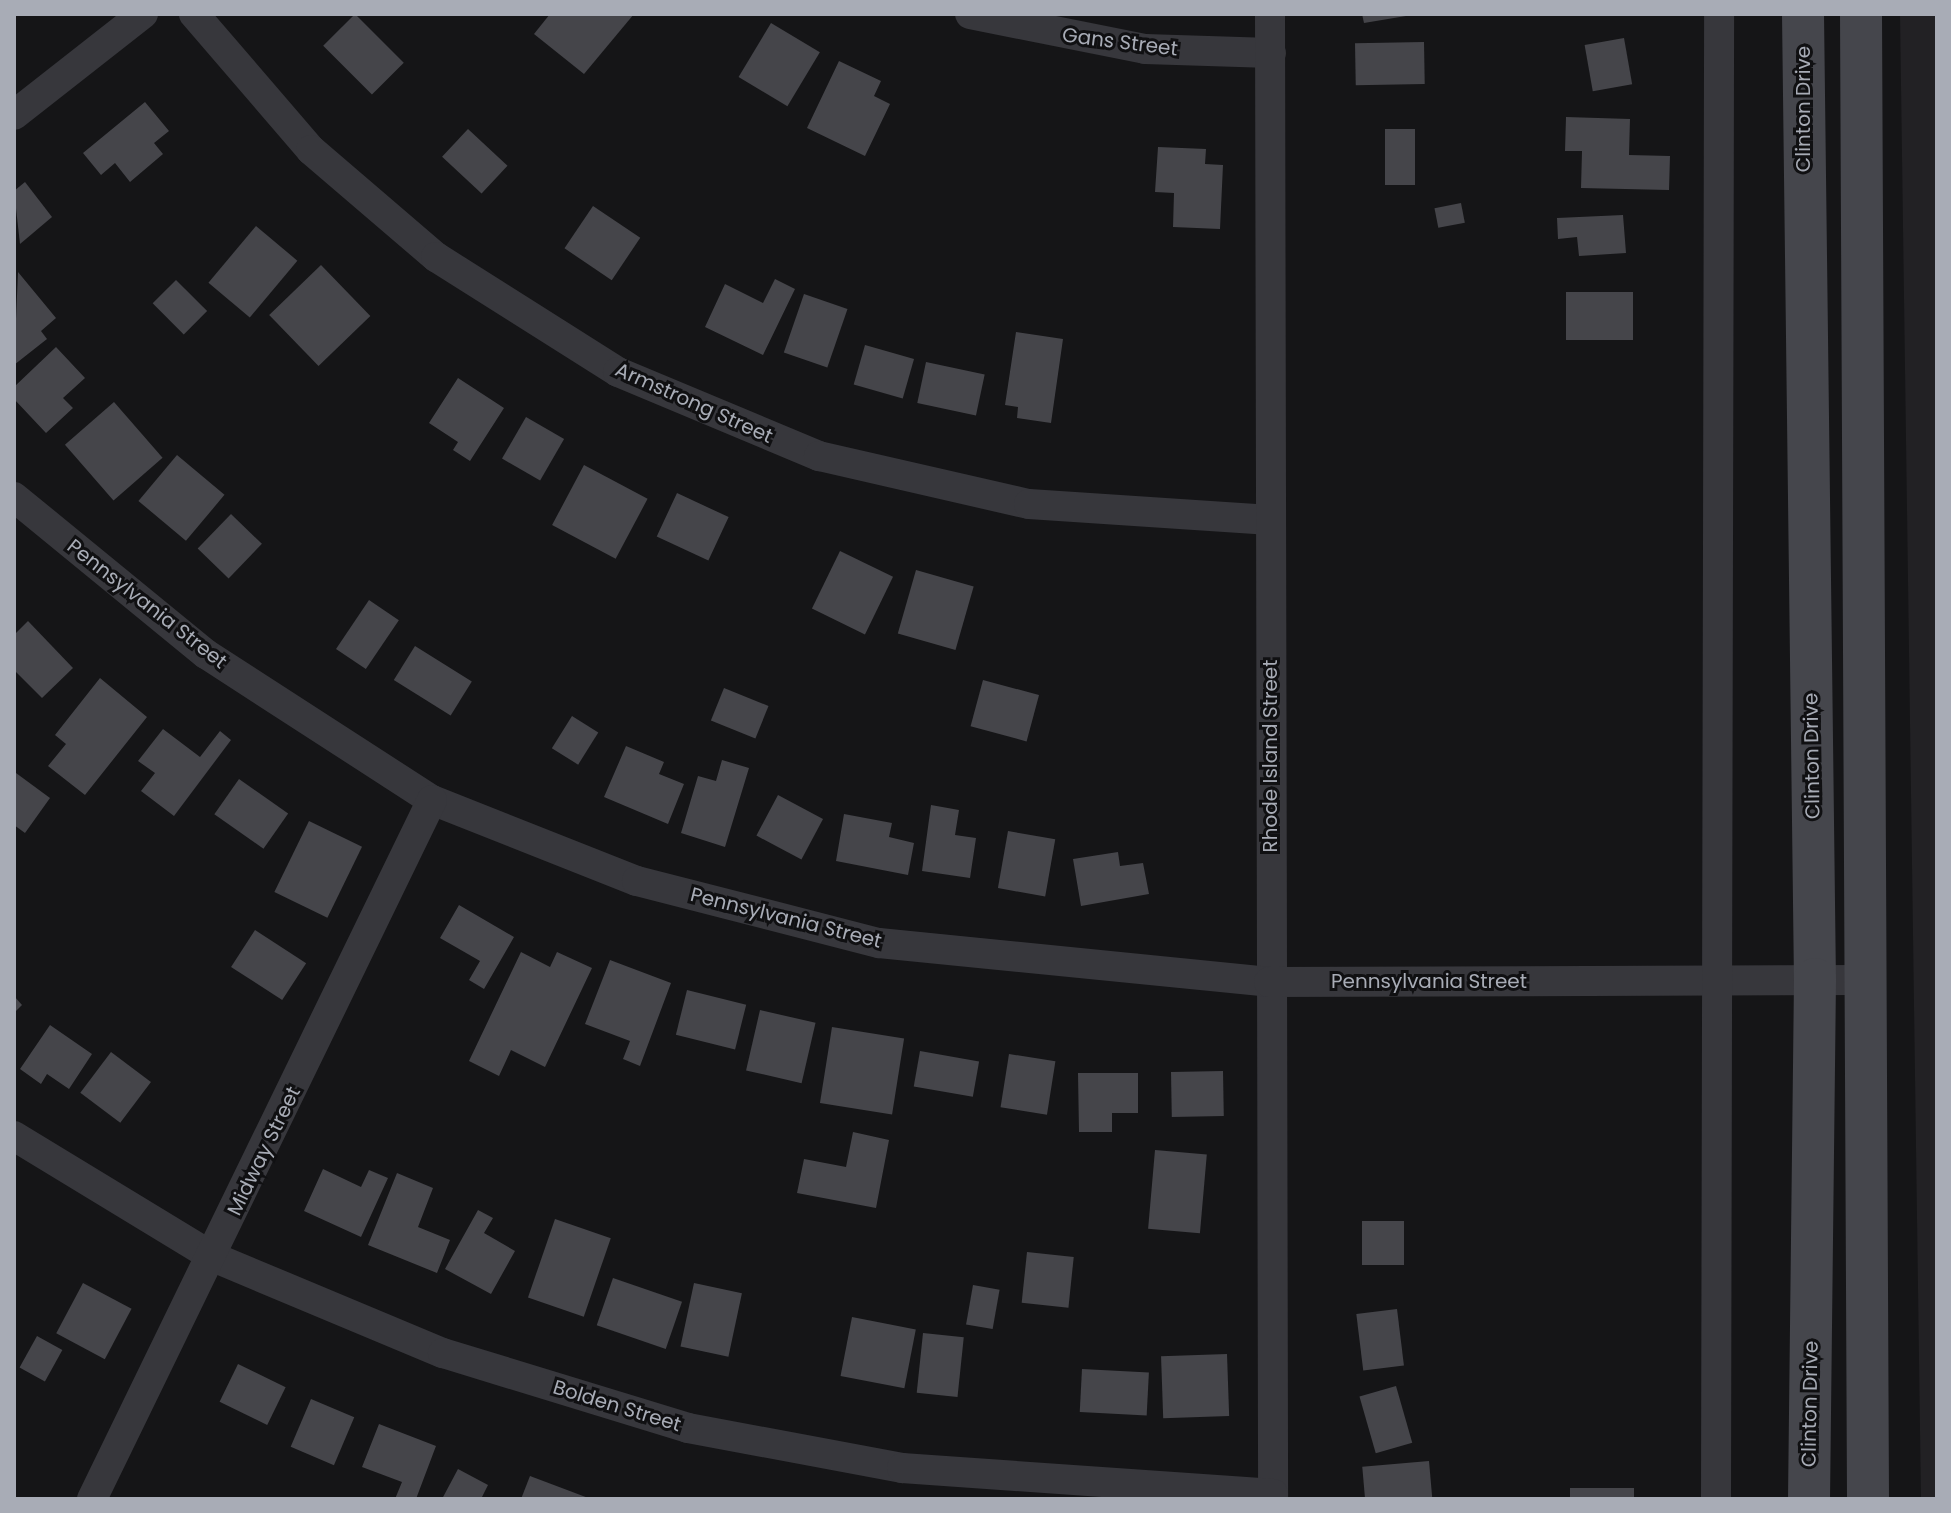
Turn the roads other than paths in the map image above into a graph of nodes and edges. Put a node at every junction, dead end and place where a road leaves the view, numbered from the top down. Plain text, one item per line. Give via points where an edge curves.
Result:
1 (143, 14) edge
2 (194, 14) edge
3 (970, 14) edge
4 (1270, 14) edge
5 (1719, 14) edge
6 (1803, 14) edge
7 (1861, 14) edge
8 (1271, 53) junction
9 (14, 115) edge
10 (14, 497) edge
11 (1270, 520) junction
12 (432, 800) junction
13 (1815, 979) junction
14 (1718, 980) junction
15 (1863, 980) junction
16 (1269, 982) junction
17 (14, 1136) edge
18 (213, 1257) junction
19 (1273, 1496) edge
20 (92, 1499) edge
21 (1716, 1499) edge
22 (1809, 1499) edge
23 (1868, 1499) edge

1 - 9 street
2 - 11 street, Armstrong Street via 311,150 425,247 618,372 819,456 984,494 1029,504
3 - 8 street, Gans Street via 1145,49
4 - 8 street, Rhode Island Street
5 - 14 street
6 - 13 main road, Clinton Drive
7 - 15 main road
8 - 11 street, Rhode Island Street
10 - 12 street, Pennsylvania Street via 206,654
11 - 16 street, Rhode Island Street
12 - 16 street, Pennsylvania Street via 637,881 879,943
12 - 18 street, Midway Street
13 - 14 street, Pennsylvania Street
13 - 15 street, Pennsylvania Street
13 - 22 main road, Clinton Drive
14 - 16 street, Pennsylvania Street
14 - 21 street
15 - 23 main road
16 - 19 street, Rhode Island Street
17 - 18 street, Bolden Street
18 - 19 street, Bolden Street via 443,1353 688,1428 902,1468
18 - 20 street, Midway Street

